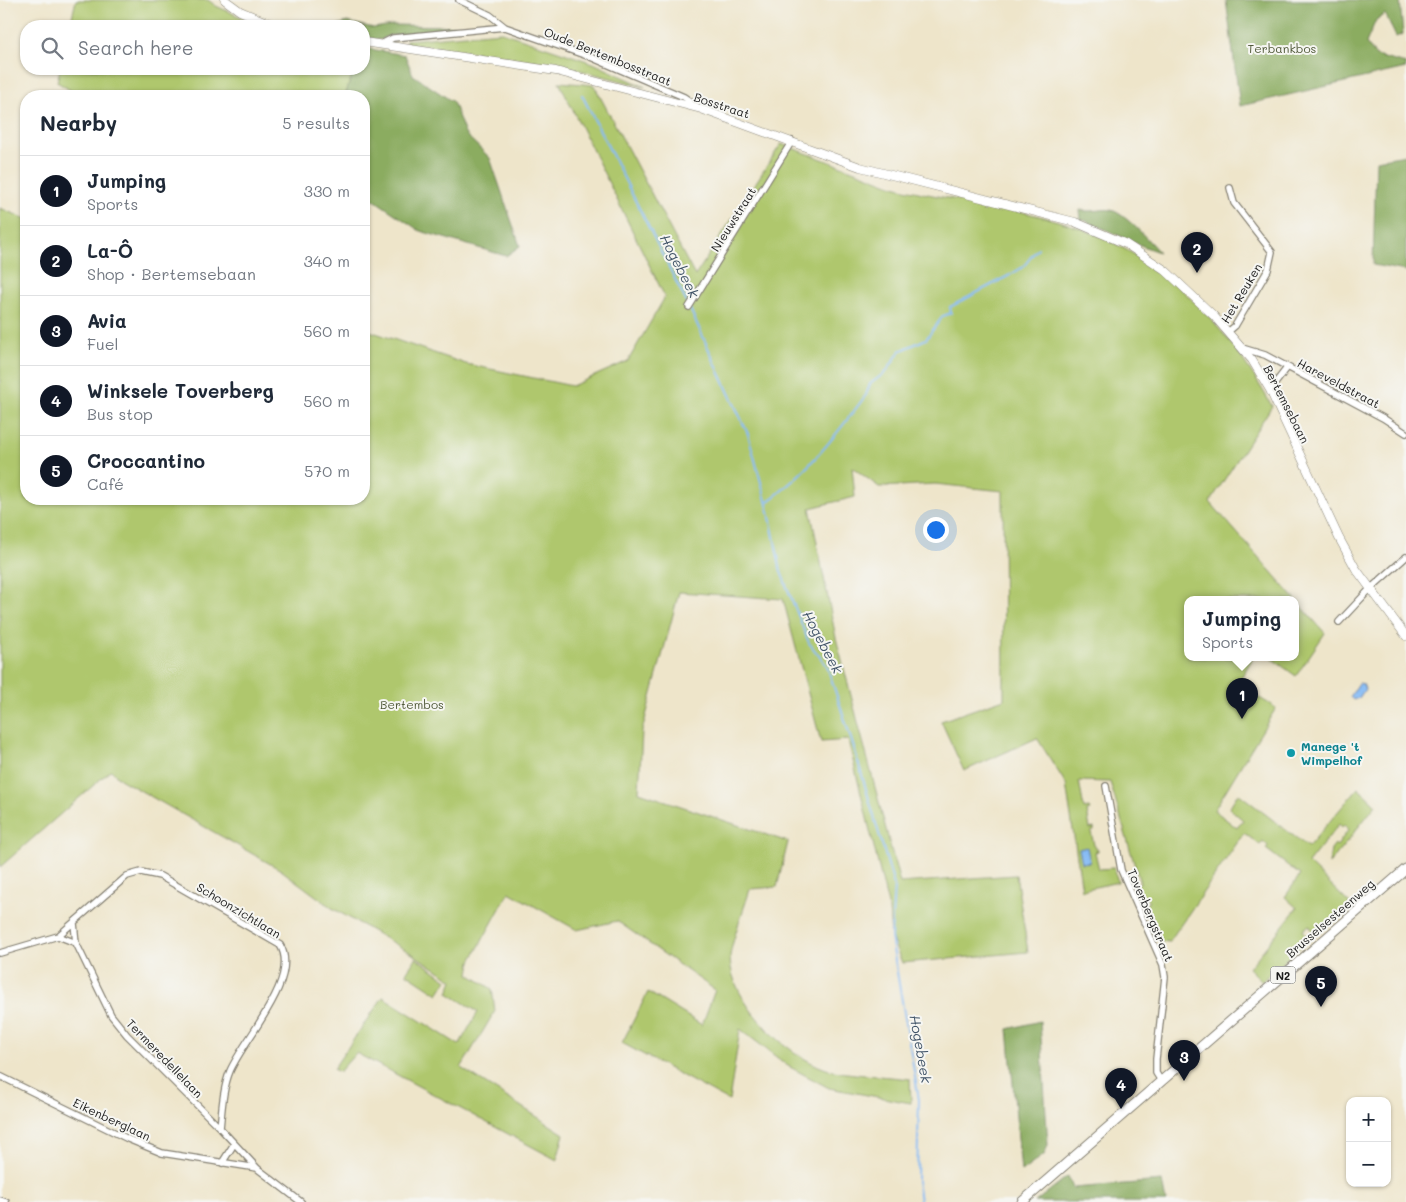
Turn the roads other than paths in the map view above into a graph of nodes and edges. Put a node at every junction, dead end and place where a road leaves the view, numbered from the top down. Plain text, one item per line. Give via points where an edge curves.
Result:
1 (225, 0) edge
2 (460, 0) edge
3 (262, 20) edge
4 (505, 27) junction
5 (370, 43) edge
6 (381, 44) junction
7 (701, 109) junction
8 (792, 141) junction
9 (1230, 188) dead end
10 (1066, 220) joint
11 (689, 306) dead end
12 (1229, 332) junction
13 (1242, 348) junction
14 (1287, 368) junction
15 (1270, 390) junction
16 (1406, 433) edge
17 (1406, 557) edge
18 (1370, 589) junction
19 (1339, 622) dead end
20 (1406, 636) edge
21 (1106, 786) dead end
22 (1406, 869) edge
23 (74, 924) junction
24 (58, 936) junction
25 (76, 943) junction
26 (0, 953) edge
27 (0, 1076) edge
28 (1161, 1081) junction
29 (220, 1128) junction
30 (234, 1144) junction
31 (222, 1163) junction
32 (258, 1169) junction
33 (0, 1200) edge
34 (6, 1202) edge
35 (301, 1202) edge
36 (1022, 1202) edge

1 - 3 street
2 - 4 street, Oude Bertembosstraat
4 - 6 street, Oude Bertembosstraat via 393,38
4 - 7 street, Oude Bertembosstraat via 593,58 684,97
5 - 6 street, Bosstraat
6 - 7 street, Bosstraat via 556,71
7 - 8 street, Bosstraat
8 - 10 street, Bosstraat via 860,167
8 - 11 street, Nieuwstraat
9 - 12 street, Het Reuken via 1234,203 1272,252 1268,270
10 - 12 street, Bertemsebaan via 1105,234 1145,256 1165,270
12 - 13 street, Bertemsebaan
13 - 14 street, Hareveldstraat
13 - 15 street, Bertemsebaan
14 - 15 street, Hareveldstraat
14 - 16 street, Hareveldstraat
15 - 18 street, Bertemsebaan via 1339,538
17 - 18 street
18 - 19 street
18 - 20 street, Bertemsebaan
21 - 28 street, Toverbergstraat via 1121,870 1163,965 1165,977 1156,1059 1156,1073
22 - 28 main road, Brusselsesteenweg / N2
23 - 24 street, Schoonzichtlaan
23 - 25 street, Termeredellelaan
23 - 29 street, Schoonzichtlaan via 127,876 148,872 280,945 286,962 281,984 230,1072
24 - 25 street
24 - 26 street, Schoonzichtlaan
25 - 29 street, Termeredellelaan via 111,1015
27 - 31 street, Eikenberglaan via 162,1153
28 - 36 main road, Brusselsesteenweg / N2
29 - 30 street
30 - 31 street
30 - 32 street
31 - 32 street, Eikenberglaan
32 - 35 street
33 - 34 street

